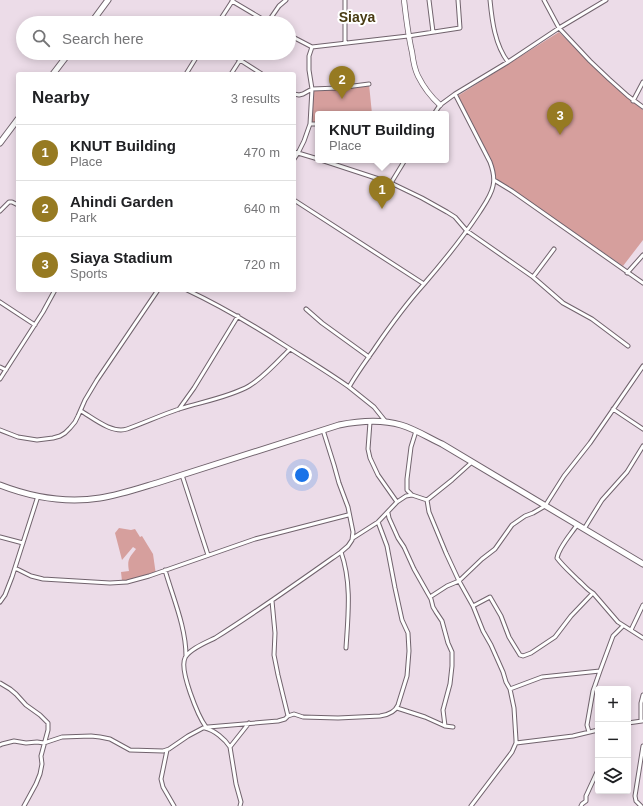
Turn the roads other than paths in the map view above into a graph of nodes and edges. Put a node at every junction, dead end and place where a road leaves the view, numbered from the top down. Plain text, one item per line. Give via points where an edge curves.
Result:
1 (108, 0) edge
2 (233, 0) edge
3 (286, 0) edge
4 (345, 0) edge
5 (404, 0) edge
6 (429, 0) edge
7 (458, 0) edge
8 (490, 0) edge
9 (544, 0) edge
10 (606, 0) edge
11 (96, 16) edge
12 (223, 16) edge
13 (257, 16) edge
14 (273, 16) edge
15 (559, 28) junction
16 (433, 32) junction
17 (408, 36) junction
18 (296, 39) edge
19 (345, 43) junction
20 (312, 47) junction
21 (63, 60) edge
22 (195, 60) edge
23 (240, 60) joint
24 (508, 62) junction
25 (54, 72) edge
26 (187, 72) edge
27 (232, 72) edge
28 (259, 72) edge
29 (643, 82) edge
30 (369, 84) dead end
31 (312, 89) junction
32 (296, 94) edge
33 (455, 94) junction
34 (633, 101) junction
35 (440, 106) junction
36 (643, 107) edge
37 (436, 111) edge
38 (16, 122) edge
39 (310, 124) junction
40 (315, 124) edge
41 (0, 143) edge
42 (298, 153) junction
43 (296, 156) edge
44 (315, 158) edge
45 (330, 163) edge
46 (403, 163) edge
47 (494, 180) junction
48 (391, 183) junction
49 (296, 201) edge
50 (16, 204) edge
51 (0, 210) edge
52 (467, 231) junction
53 (554, 249) dead end
54 (643, 255) edge
55 (627, 272) junction
56 (533, 277) junction
57 (424, 284) junction
58 (643, 284) edge
59 (54, 292) edge
60 (157, 292) edge
61 (191, 292) edge
62 (200, 292) edge
63 (198, 295) junction
64 (0, 302) edge
65 (306, 309) dead end
66 (238, 316) junction
67 (36, 325) junction
68 (628, 346) dead end
69 (290, 349) junction
70 (369, 357) junction
71 (643, 366) edge
72 (0, 367) edge
73 (6, 370) junction
74 (0, 379) edge
75 (349, 387) junction
76 (178, 409) junction
77 (613, 410) junction
78 (81, 411) junction
79 (370, 421) junction
80 (386, 422) junction
81 (643, 429) edge
82 (0, 430) edge
83 (323, 430) junction
84 (416, 431) junction
85 (643, 446) edge
86 (472, 462) junction
87 (182, 475) junction
88 (0, 485) edge
89 (412, 494) junction
90 (38, 496) junction
91 (427, 500) junction
92 (397, 502) junction
93 (545, 506) junction
94 (388, 513) junction
95 (348, 515) junction
96 (378, 522) junction
97 (577, 525) junction
98 (584, 529) junction
99 (0, 536) edge
100 (353, 538) junction
101 (23, 543) junction
102 (341, 552) junction
103 (208, 555) junction
104 (643, 564) edge
105 (15, 568) junction
106 (165, 570) junction
107 (460, 581) junction
108 (593, 593) junction
109 (430, 597) junction
110 (272, 601) junction
111 (0, 602) edge
112 (643, 604) edge
113 (473, 606) junction
114 (623, 626) junction
115 (631, 630) junction
116 (643, 638) edge
117 (346, 648) dead end
118 (186, 656) junction
119 (600, 671) junction
120 (0, 683) edge
121 (510, 689) junction
122 (643, 695) edge
123 (397, 708) junction
124 (288, 716) junction
125 (642, 720) edge
126 (631, 722) edge
127 (249, 723) junction
128 (445, 726) junction
129 (453, 727) dead end
130 (204, 728) junction
131 (595, 731) edge
132 (589, 732) junction
133 (44, 743) junction
134 (516, 743) junction
135 (0, 745) edge
136 (643, 746) edge
137 (230, 747) junction
138 (167, 750) junction
139 (595, 776) edge
140 (24, 806) edge
141 (174, 806) edge
142 (240, 806) edge
143 (471, 806) edge
144 (581, 806) edge
145 (641, 806) edge

1 - 11 main road
2 - 12 street
2 - 13 street
3 - 14 street
4 - 19 street
5 - 17 main road
6 - 16 street
7 - 16 street via 460,28
8 - 24 street via 498,44
9 - 15 street
10 - 15 street
15 - 24 street
15 - 34 street
16 - 17 street
17 - 19 street
17 - 35 main road via 417,75
18 - 20 street
19 - 20 street
20 - 31 street via 309,56
21 - 25 main road
22 - 26 street
23 - 27 street
23 - 28 street
24 - 33 street
29 - 34 street
30 - 31 street
31 - 32 street
31 - 39 street
33 - 35 street
33 - 47 street via 490,162
34 - 36 street
35 - 37 street
38 - 41 main road
39 - 40 street
39 - 42 street
42 - 43 street
42 - 44 street
45 - 48 street
46 - 48 street
47 - 52 street via 488,199
47 - 55 street
48 - 52 street via 440,207 455,217
49 - 57 street
50 - 51 street via 9,202
52 - 56 street
52 - 57 street
53 - 56 street
54 - 55 street
55 - 58 street
56 - 68 street via 563,303 592,319
57 - 70 street
59 - 67 street
60 - 78 street via 97,380
61 - 63 street
62 - 63 street
63 - 66 street
64 - 67 street
65 - 70 street
66 - 69 street
66 - 76 street via 192,392
67 - 73 street
69 - 75 street
69 - 76 street via 248,386
70 - 75 street
71 - 77 street
72 - 73 street
73 - 74 street
75 - 80 street via 374,407
76 - 78 street via 124,430 108,427
77 - 81 street
77 - 93 street
78 - 82 street via 70,428 54,438 37,440
79 - 80 main road
79 - 83 main road via 348,423
79 - 92 street via 370,458
80 - 84 main road
83 - 87 main road
83 - 95 street via 338,483 348,507
84 - 86 main road
84 - 89 street via 407,479 407,490
85 - 98 street via 627,472 602,500
86 - 91 street
86 - 93 main road
87 - 90 main road via 136,490 100,498 66,500
87 - 103 street
88 - 90 main road
89 - 91 street
89 - 92 street
90 - 101 street
91 - 107 street via 439,536
92 - 94 street
93 - 97 main road
93 - 107 street via 512,526 495,549
94 - 96 street
94 - 109 street via 398,538
95 - 100 street
95 - 103 street via 255,539
96 - 100 street
96 - 123 street via 387,546 394,588 408,633 407,676
97 - 98 main road
97 - 108 street via 557,558
98 - 104 main road
99 - 101 street
100 - 102 street
101 - 105 street
102 - 110 street
102 - 117 street via 349,594
103 - 106 street
105 - 106 street via 43,579 114,583 132,581
105 - 111 street
106 - 118 street via 180,618 186,643
107 - 109 street
107 - 113 street
108 - 113 street via 555,637 523,656 514,645 502,616 490,597
108 - 114 street
109 - 128 street via 442,621 452,652 450,684 443,710
110 - 118 street
110 - 124 street via 274,655
112 - 115 street
113 - 121 street
114 - 115 street
114 - 119 street via 613,636
115 - 116 street
118 - 130 street via 184,665 189,688
119 - 121 street via 542,677
119 - 132 street via 588,715
120 - 133 street via 48,723
121 - 134 street
122 - 125 street
123 - 124 street via 386,716
123 - 128 street
124 - 127 street via 285,719
125 - 126 street
127 - 130 street
127 - 137 street
128 - 129 street
130 - 137 street via 214,732
130 - 138 street
131 - 132 street
132 - 134 street
133 - 135 street via 14,741
133 - 138 street via 62,737 91,736 110,739 130,750
133 - 140 street via 40,774
134 - 143 street
136 - 145 street via 636,796 636,801
137 - 142 street
138 - 141 street via 161,779
139 - 144 street via 586,801

